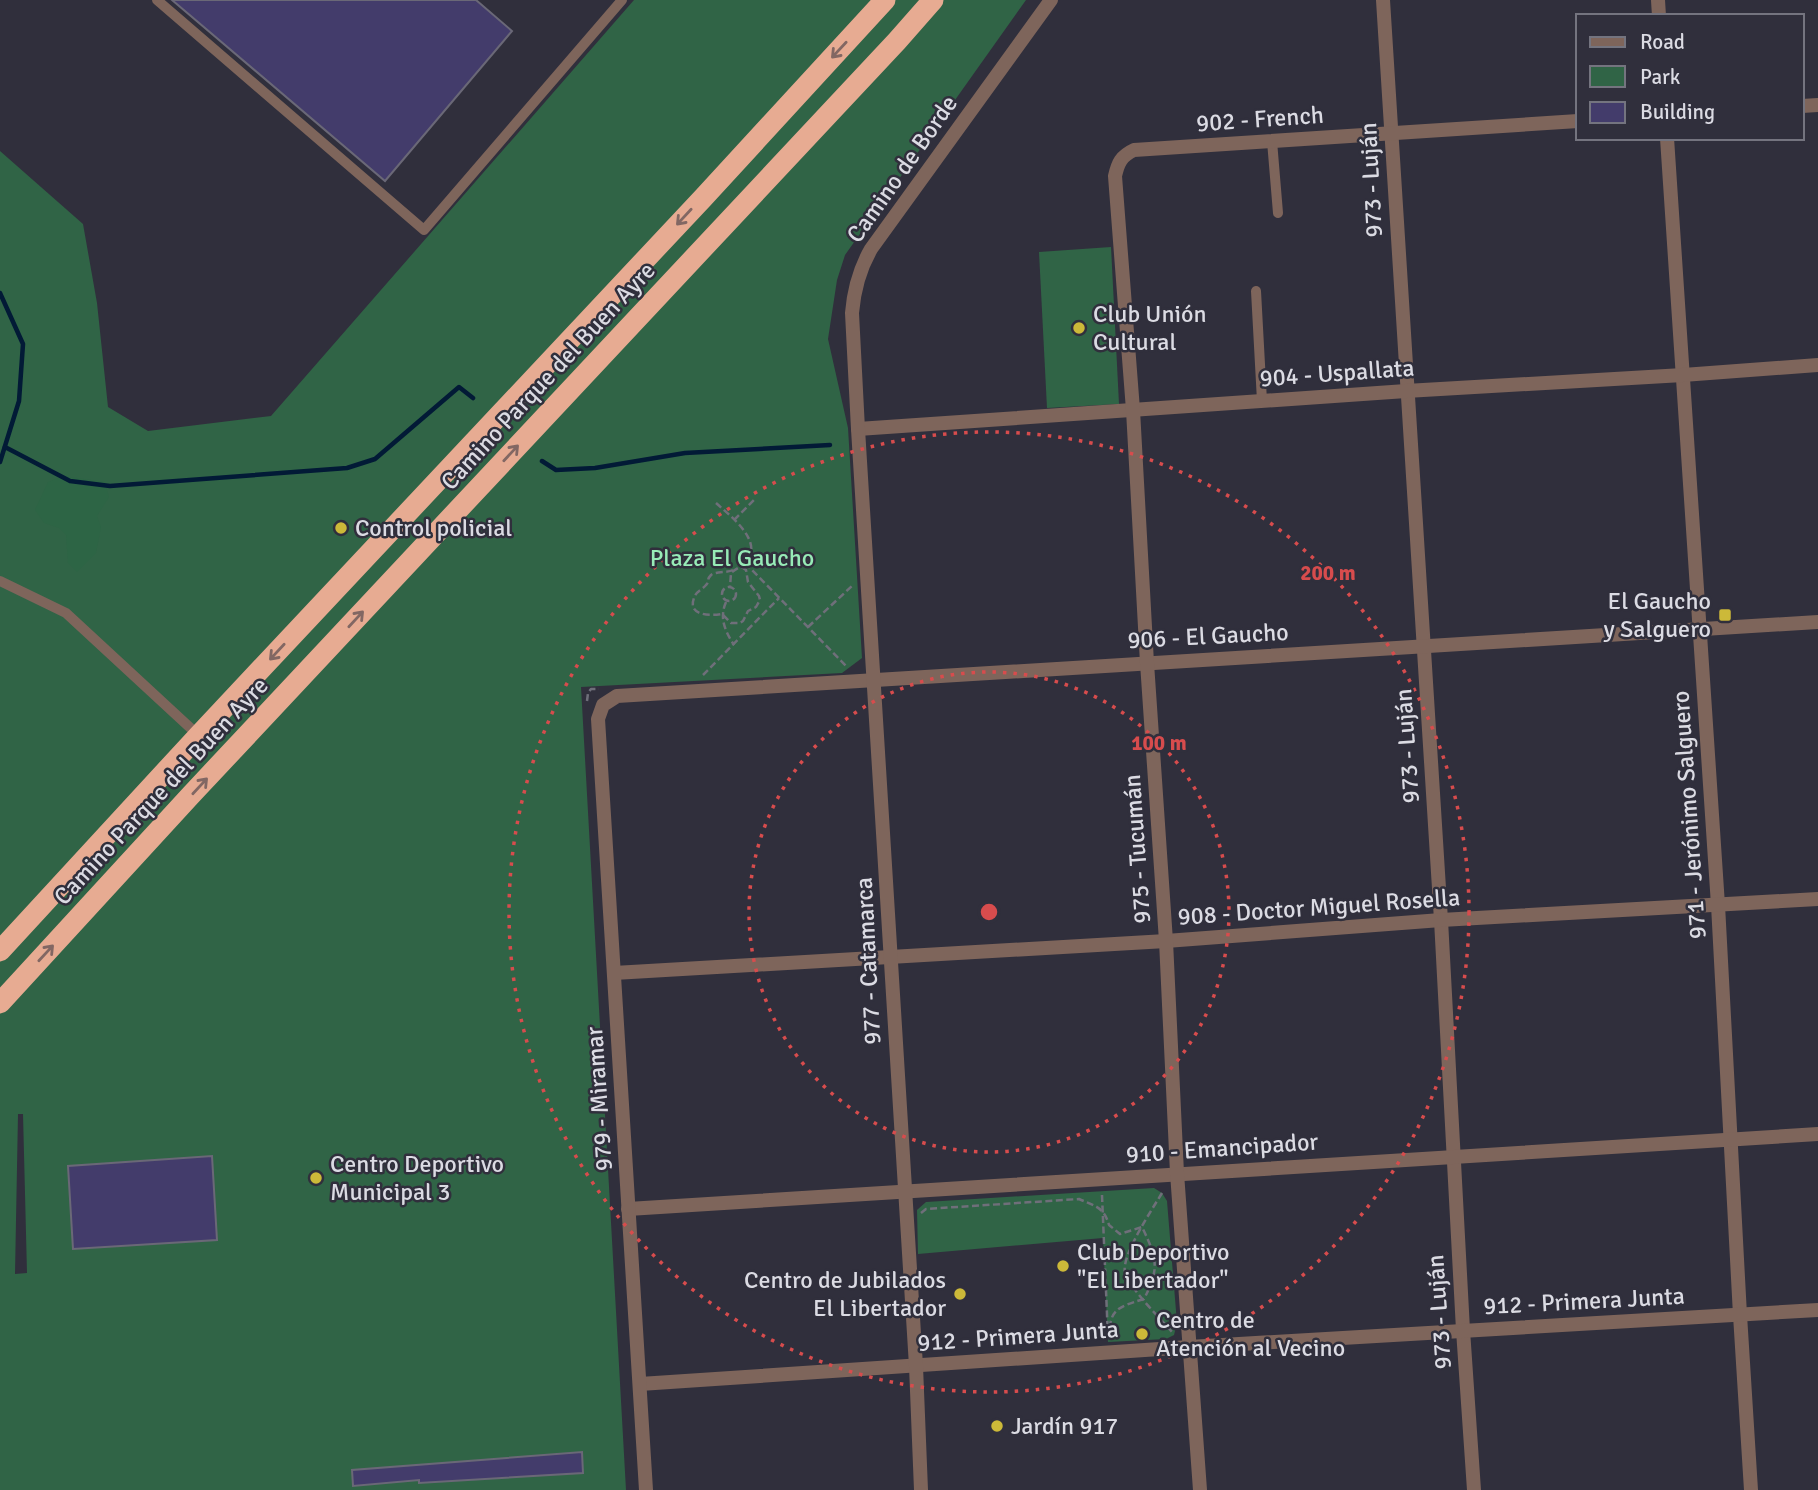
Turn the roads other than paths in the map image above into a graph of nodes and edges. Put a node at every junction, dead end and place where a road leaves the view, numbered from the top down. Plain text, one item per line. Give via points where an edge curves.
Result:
1 (157, 0) edge
2 (622, 0) edge
3 (885, 0) edge
4 (933, 0) edge
5 (1051, 0) edge
6 (1383, 0) edge
7 (1576, 121) edge
8 (1391, 134) junction
9 (1667, 140) edge
10 (1272, 141) junction
11 (1118, 163) joint
12 (1278, 213) dead end
13 (1256, 291) dead end
14 (1818, 365) edge
15 (1683, 375) junction
16 (1406, 391) junction
17 (1262, 401) junction
18 (1133, 411) junction
19 (859, 429) junction
20 (0, 581) edge
21 (1818, 622) edge
22 (1699, 629) junction
23 (1424, 646) junction
24 (1147, 663) junction
25 (875, 680) junction
26 (603, 705) joint
27 (198, 736) junction
28 (1818, 899) edge
29 (1718, 905) junction
30 (1441, 920) junction
31 (1166, 941) junction
32 (0, 951) edge
33 (890, 958) junction
34 (614, 973) junction
35 (0, 1003) edge
36 (1818, 1134) edge
37 (1730, 1139) junction
38 (1453, 1156) junction
39 (1177, 1173) junction
40 (905, 1192) junction
41 (628, 1209) junction
42 (1818, 1310) edge
43 (1740, 1315) junction
44 (1463, 1330) junction
45 (1189, 1347) junction
46 (916, 1366) junction
47 (640, 1384) junction
48 (646, 1490) edge
49 (921, 1490) edge
50 (1200, 1490) edge
51 (1475, 1490) edge
52 (1751, 1490) edge

1 - 2 lane via 424,229
3 -> 27 highway, Camino Parque del Buen Ayre
35 -> 4 highway, Camino Parque del Buen Ayre
5 - 19 street, Camino de Borde via 864,261 852,313
6 - 8 street, 973 - Luján
7 - 8 street, 902 - French
8 - 10 street, 902 - French
8 - 16 street, 973 - Luján
9 - 15 street, 971 - Jerónimo Salguero
10 - 11 street, 902 - French via 1134,150
10 - 12 lane
11 - 18 street, 975 - Tucumán via 1115,176
13 - 17 lane
14 - 15 street, 904 - Uspallata
15 - 16 street, 904 - Uspallata
15 - 22 street, 971 - Jerónimo Salguero
16 - 17 street, 904 - Uspallata
16 - 23 street, 973 - Luján
17 - 18 street, 904 - Uspallata
18 - 19 street, 904 - Uspallata
18 - 24 street, 975 - Tucumán
19 - 25 street, 977 - Catamarca
20 - 27 lane via 66,613
21 - 22 street, 906 - El Gaucho
22 - 23 street, 906 - El Gaucho
22 - 29 street, 971 - Jerónimo Salguero
23 - 24 street, 906 - El Gaucho
23 - 30 street, 973 - Luján
24 - 25 street, 906 - El Gaucho
24 - 31 street, 975 - Tucumán
25 - 26 street, 906 - El Gaucho via 617,696
25 - 33 street, 977 - Catamarca
26 - 34 street, 979 - Miramar via 598,719
27 - 32 highway, Camino Parque del Buen Ayre
28 - 29 street, 908 - Doctor Miguel Rosella
29 - 30 street, 908 - Doctor Miguel Rosella
29 - 37 street, 971 - Jerónimo Salguero
30 - 31 street, 908 - Doctor Miguel Rosella
30 - 38 street, 973 - Luján
31 - 33 street, 908 - Doctor Miguel Rosella
31 - 39 street, 975 - Tucumán
33 - 34 street, 908 - Doctor Miguel Rosella
33 - 40 street, 977 - Catamarca
34 - 41 street, 979 - Miramar
36 - 37 street, 910 - Emancipador
37 - 38 street, 910 - Emancipador
37 - 43 street, 971 - Jerónimo Salguero
38 - 39 street, 910 - Emancipador
38 - 44 street, 973 - Luján
39 - 40 street, 910 - Emancipador
39 - 45 street, 975 - Tucumán
40 - 41 street, 910 - Emancipador
40 - 46 street, 977 - Catamarca
41 - 47 street, 979 - Miramar
42 - 43 street, 912 - Primera Junta
43 - 44 street, 912 - Primera Junta
43 - 52 street, 971 - Jerónimo Salguero
44 - 45 street, 912 - Primera Junta
44 - 51 street, 973 - Luján
45 - 46 street, 912 - Primera Junta
45 - 50 street, 975 - Tucumán
46 - 47 street, 912 - Primera Junta
46 - 49 street, 977 - Catamarca
47 - 48 street, 979 - Miramar

